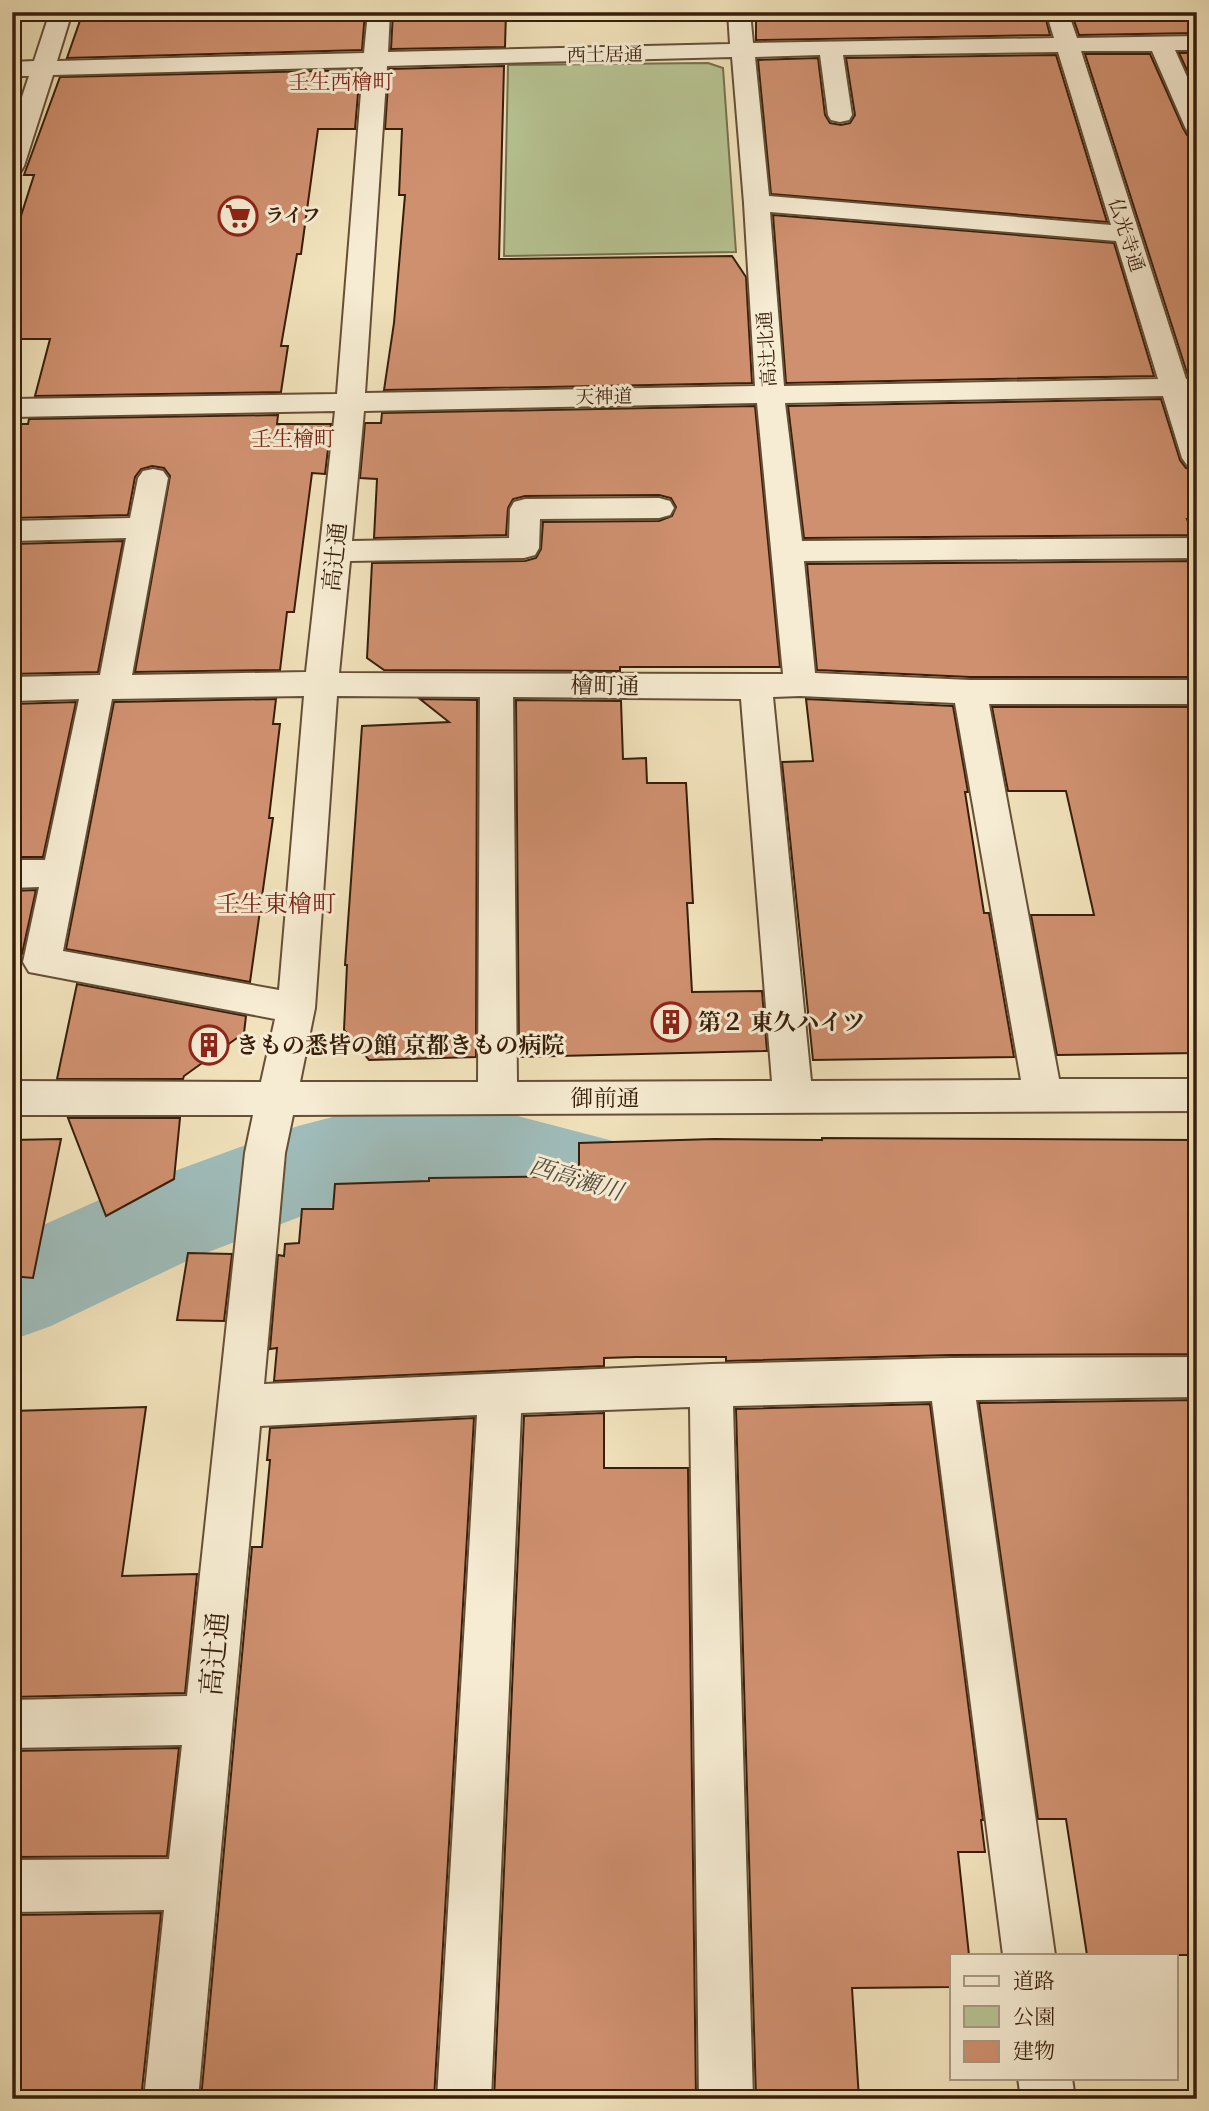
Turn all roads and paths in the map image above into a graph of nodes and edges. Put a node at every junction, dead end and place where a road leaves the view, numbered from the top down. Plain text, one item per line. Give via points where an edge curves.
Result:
1 (61, 12) edge
2 (379, 12) edge
3 (739, 12) edge
4 (1057, 12) edge
5 (1066, 43) junction
6 (1197, 43) edge
7 (1161, 44) junction
8 (831, 48) junction
9 (743, 52) junction
10 (375, 60) junction
11 (44, 68) junction
12 (12, 69) edge
13 (840, 115) dead end
14 (1197, 127) edge
15 (12, 166) edge
16 (757, 203) junction
17 (1126, 234) junction
18 (1186, 387) edge
19 (770, 394) junction
20 (349, 402) junction
21 (12, 408) edge
22 (1197, 458) edge
23 (153, 478) dead end
24 (659, 508) dead end
25 (143, 528) junction
26 (12, 531) edge
27 (1197, 548) edge
28 (335, 551) junction
29 (788, 551) junction
30 (321, 684) junction
31 (800, 684) junction
32 (496, 685) junction
33 (106, 686) junction
34 (756, 687) junction
35 (12, 689) edge
36 (970, 692) junction
37 (1197, 692) edge
38 (60, 873) junction
39 (12, 874) edge
40 (296, 1008) junction
41 (1197, 1095) edge
42 (1043, 1096) junction
43 (793, 1097) junction
44 (12, 1098) edge
45 (275, 1099) junction
46 (498, 1099) junction
47 (1197, 1377) edge
48 (951, 1378) junction
49 (711, 1384) junction
50 (500, 1392) junction
51 (238, 1406) junction
52 (208, 1720) junction
53 (12, 1724) edge
54 (192, 1884) junction
55 (12, 1886) edge
56 (1028, 1954) edge
57 (1045, 2080) edge
58 (171, 2099) edge
59 (464, 2099) edge
60 (726, 2099) edge
61 (1048, 2099) edge

1 - 11 street
2 - 10 street, 高辻通
3 - 9 street, 高辻北通
4 - 5 street, 仏光寺通
5 - 7 street, 西土居通
5 - 8 street, 西土居通
5 - 17 street, 仏光寺通
6 - 7 street, 西土居通
7 - 14 street
8 - 9 street, 西土居通
8 - 13 street
9 - 10 street, 西土居通
9 - 16 street, 高辻北通
10 - 11 street, 西土居通
10 - 20 street, 高辻通
11 - 12 street, 西土居通
11 - 15 street
16 - 17 street
16 - 19 street, 高辻北通
17 - 18 street, 仏光寺通
18 - 19 street, 天神道
18 - 22 street, 仏光寺通
19 - 20 street, 天神道
19 - 29 street, 高辻北通
20 - 21 street, 天神道
20 - 28 street, 高辻通
23 - 25 street
24 - 28 street via 525,509 524,548
25 - 26 street
25 - 33 street
27 - 29 street
28 - 30 street, 高辻通
29 - 31 street, 高辻北通
30 - 32 street, 檜町通
30 - 33 street, 檜町通
30 - 40 street, 高辻通
31 - 34 street, 檜町通
31 - 36 street, 檜町通
32 - 34 street, 檜町通
32 - 46 street
33 - 35 street, 檜町通
33 - 38 street
34 - 43 street
36 - 37 street, 檜町通
36 - 42 street
38 - 39 street
38 - 40 street via 42,962
40 - 45 street, 高辻通
41 - 42 street, 御前通
42 - 43 street, 御前通
43 - 46 street, 御前通
44 - 45 street, 御前通
45 - 46 street, 御前通
45 - 51 street, 高辻通 via 258,1209
47 - 48 street
48 - 49 street
48 - 56 street
49 - 50 street
49 - 60 street
50 - 51 street
50 - 59 street
51 - 52 street, 高辻通
52 - 53 street
52 - 54 street, 高辻通
54 - 55 street
54 - 58 street, 高辻通
57 - 61 street

